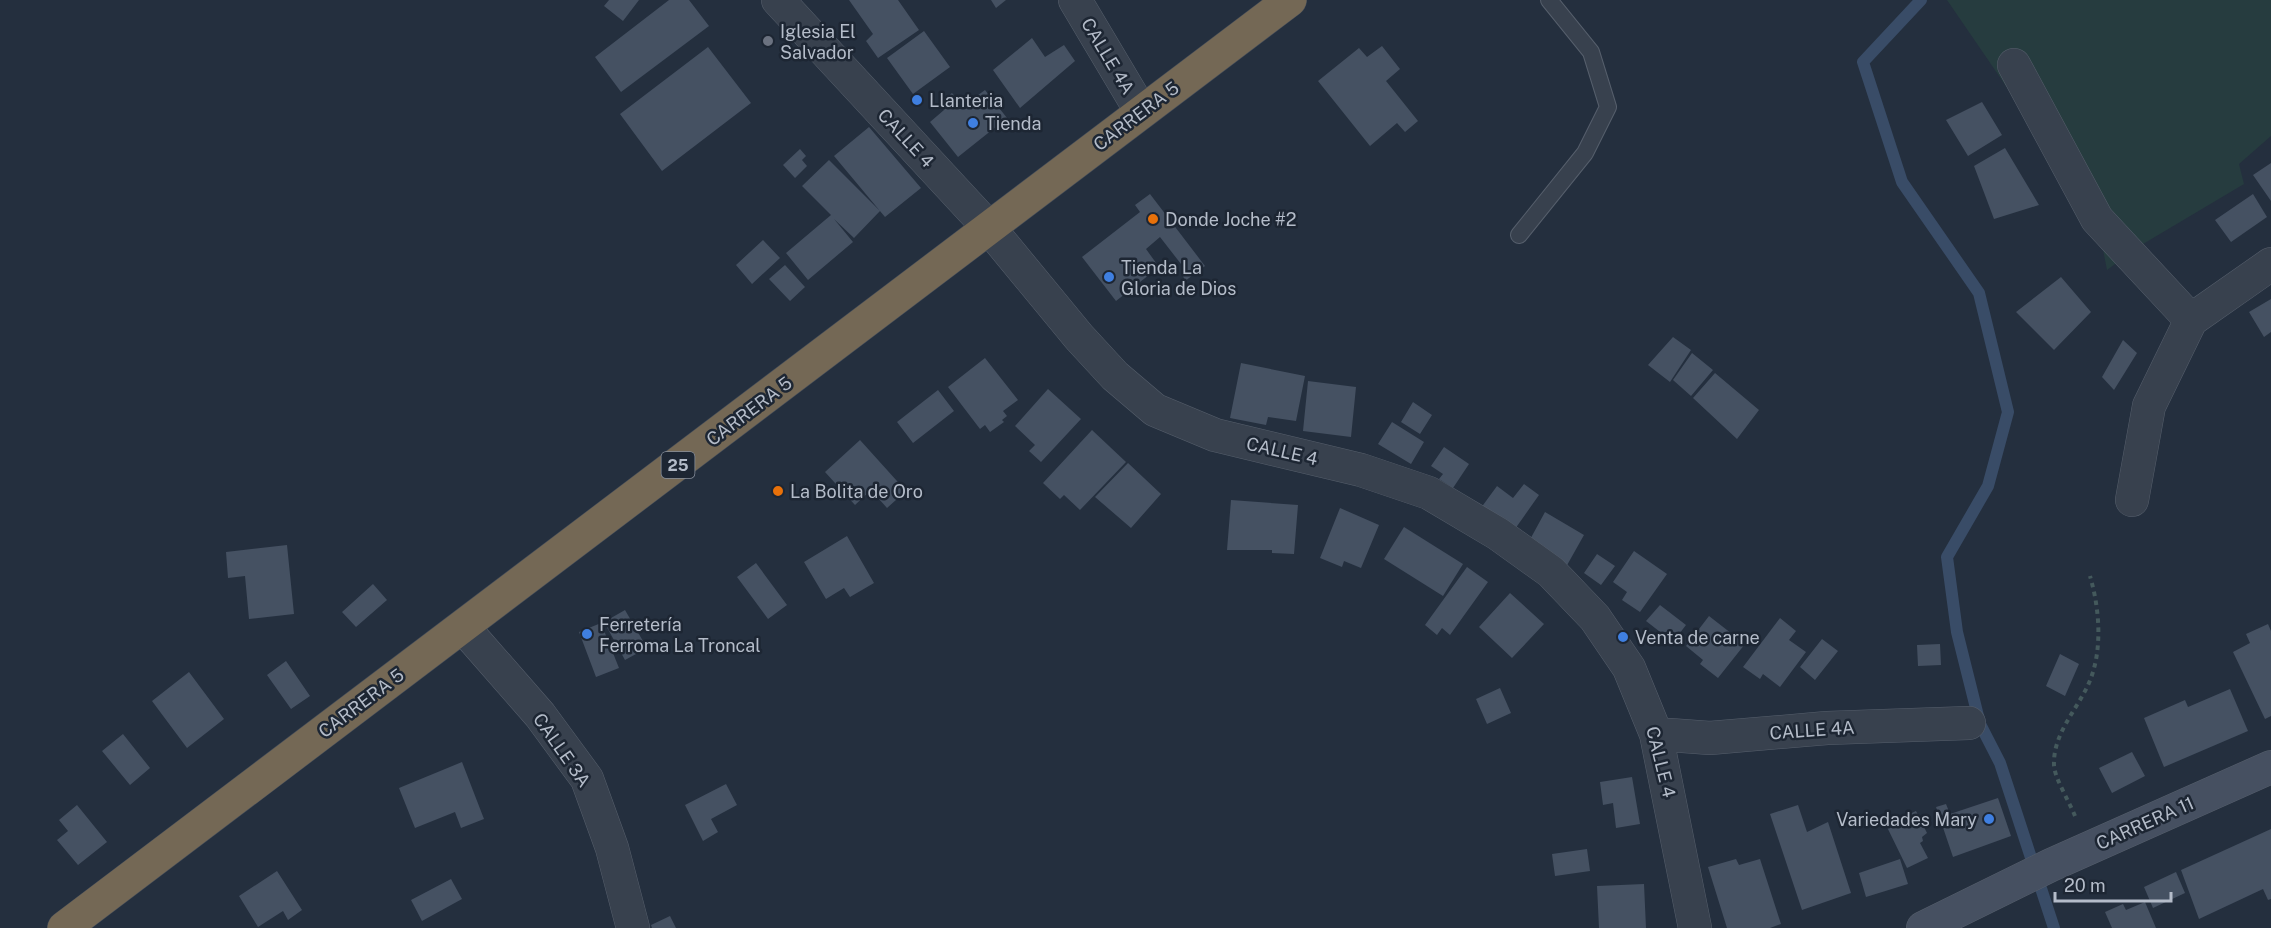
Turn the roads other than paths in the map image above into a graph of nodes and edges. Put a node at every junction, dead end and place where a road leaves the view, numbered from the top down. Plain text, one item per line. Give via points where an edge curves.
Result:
1 (779, 0) edge
2 (1075, 0) edge
3 (1290, 0) edge
4 (1549, 0) edge
5 (2014, 65) dead end
6 (1141, 111) junction
7 (990, 229) junction
8 (1519, 235) dead end
9 (2271, 264) edge
10 (2191, 320) junction
11 (2132, 500) dead end
12 (463, 627) junction
13 (1969, 723) dead end
14 (1656, 734) junction
15 (2271, 767) edge
16 (64, 928) edge
17 (633, 928) edge
18 (1695, 928) edge
19 (1923, 928) edge

1 - 7 street, CALLE 4
2 - 6 street, CALLE 4A
3 - 6 highway, CARRERA 5 / 25
4 - 8 lane via 1591,52 1608,107 1585,153
5 - 10 street via 2097,219
6 - 7 highway, CARRERA 5 / 25
7 - 12 highway, CARRERA 5 / 25
7 - 14 street, CALLE 4 via 1079,337 1115,376 1155,410 1215,435 1361,470 1429,493 1498,534 1551,572 1595,618 1629,668
9 - 10 street
10 - 11 street via 2149,406
12 - 16 highway, CARRERA 5 / 25
12 - 17 street, CALLE 3A via 540,716 587,778 612,848
13 - 14 street, CALLE 4A via 1827,728 1710,738
14 - 18 street, CALLE 4
15 - 19 street, CARRERA 11

